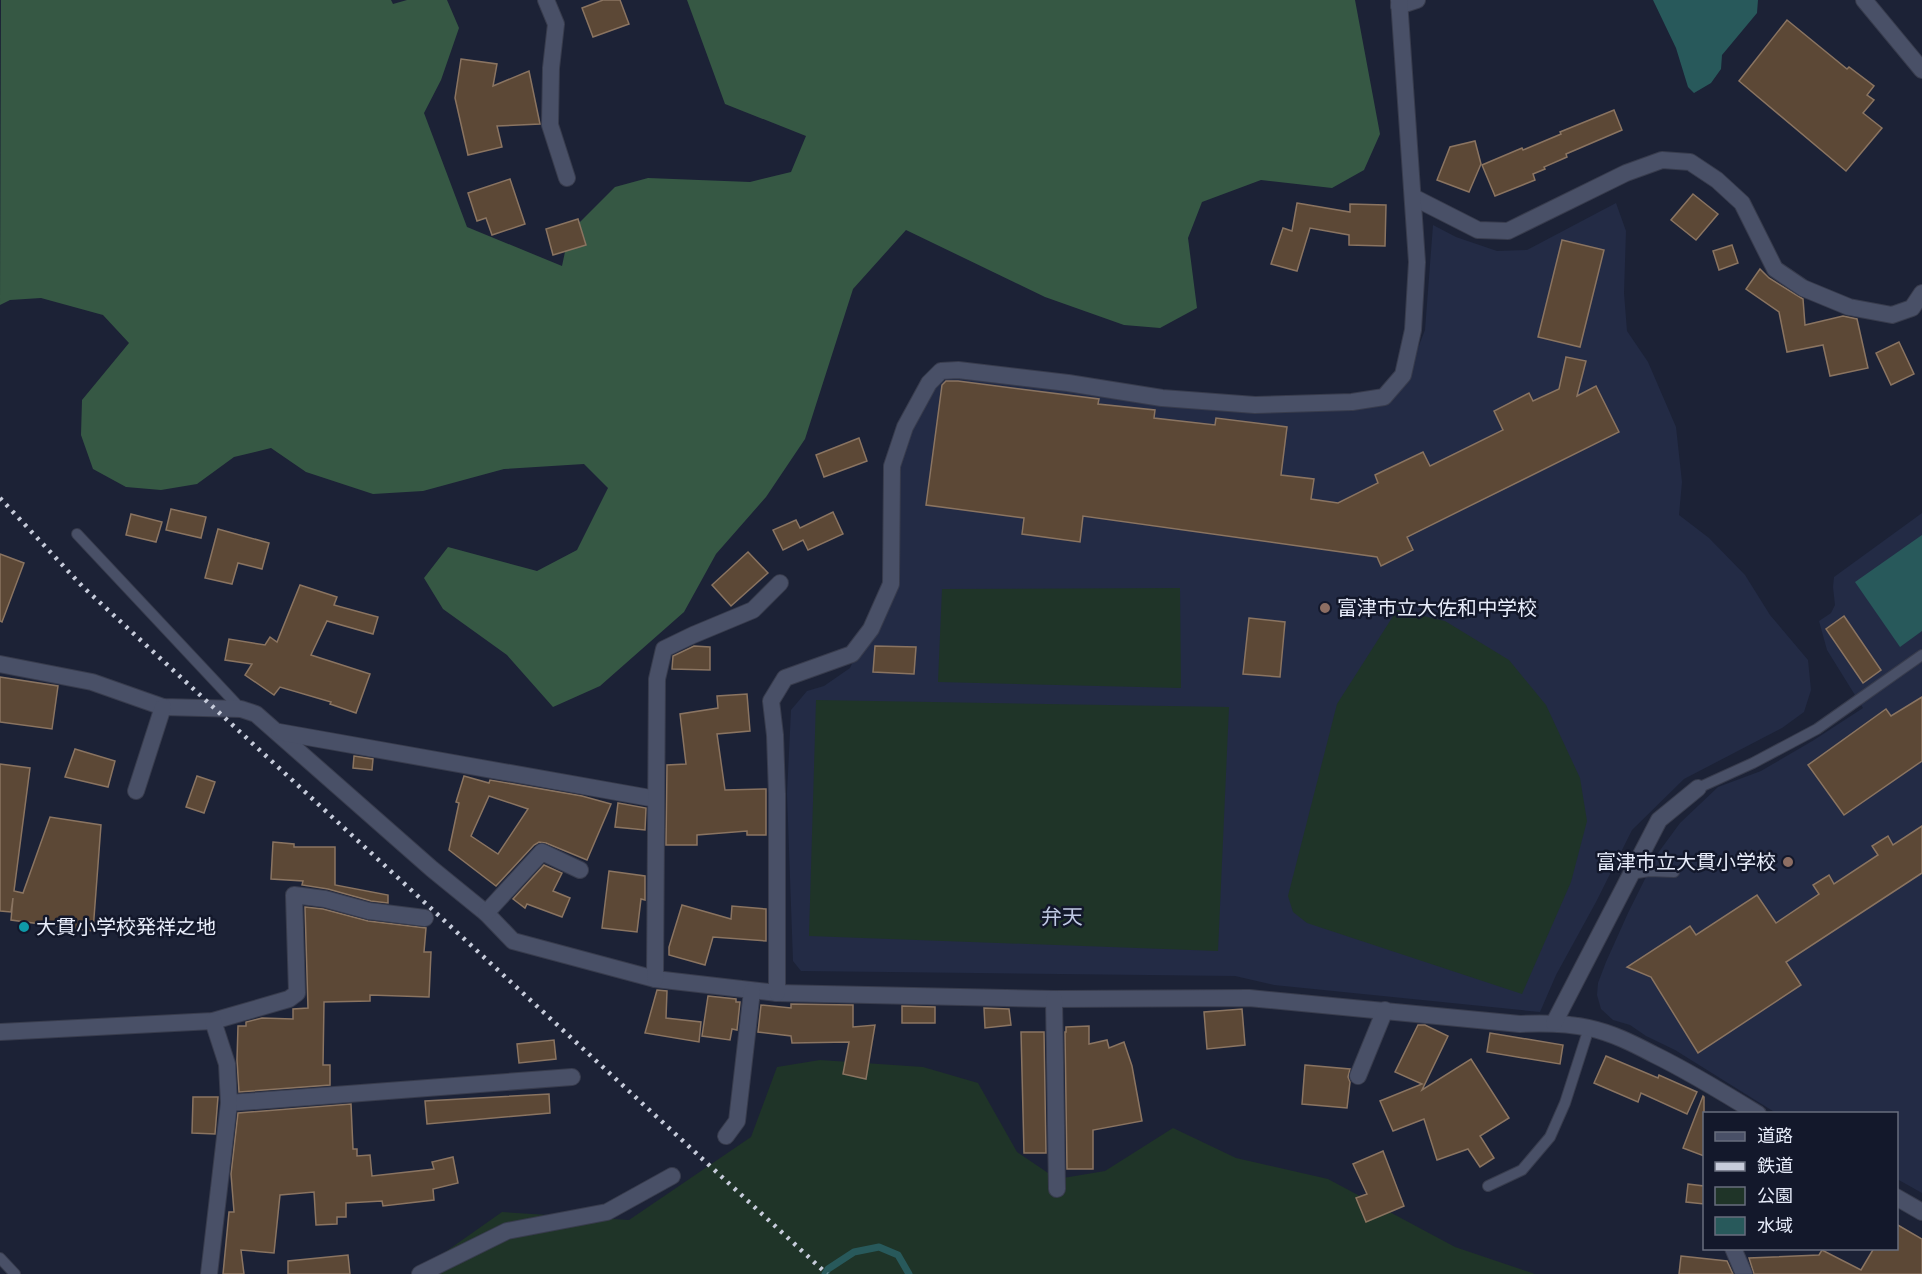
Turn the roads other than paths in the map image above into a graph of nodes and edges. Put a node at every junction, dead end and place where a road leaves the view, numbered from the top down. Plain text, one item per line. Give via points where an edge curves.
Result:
1 (546, 0) edge
2 (1417, 0) edge
3 (1864, 0) edge
4 (1399, 3) edge
5 (1922, 70) edge
6 (567, 178) dead end
7 (1413, 197) junction
8 (1922, 293) edge
9 (77, 534) dead end
10 (780, 583) dead end
11 (1922, 655) edge
12 (0, 664) edge
13 (163, 707) junction
14 (241, 709) junction
15 (277, 732) junction
16 (1698, 788) joint
17 (136, 791) dead end
18 (656, 799) junction
19 (580, 870) dead end
20 (1674, 872) dead end
21 (1631, 874) junction
22 (486, 913) junction
23 (425, 918) dead end
24 (655, 979) junction
25 (752, 991) junction
26 (777, 993) junction
27 (1054, 999) junction
28 (1384, 1010) junction
29 (213, 1021) junction
30 (1554, 1023) junction
31 (1589, 1028) junction
32 (0, 1032) edge
33 (1358, 1076) dead end
34 (572, 1077) dead end
35 (229, 1103) junction
36 (1756, 1112) edge
37 (726, 1136) dead end
38 (672, 1176) dead end
39 (1488, 1186) dead end
40 (1057, 1189) dead end
41 (1898, 1198) edge
42 (1922, 1212) edge
43 (1734, 1250) edge
44 (0, 1258) edge
45 (15, 1274) edge
46 (209, 1274) edge
47 (420, 1274) edge
48 (1744, 1274) edge

1 - 6 street via 556,24 550,125
2 - 4 street
3 - 5 street
4 - 7 street
7 - 8 street via 1478,230 1508,231 1626,173 1662,160 1690,162 1742,203 1775,269 1803,288 1850,307 1892,315 1912,308
7 - 26 street via 1417,262 1413,330 1403,375 1384,397 1352,402 1254,405 1162,398 958,370 941,371 929,383 905,427 892,466 891,584 871,629 852,654 785,678 771,701 777,794
9 - 14 lane
10 - 18 street via 753,610 664,649 657,679
11 - 16 lane via 1817,729
12 - 13 street via 92,682
13 - 14 street
13 - 17 street
14 - 15 street via 256,714
15 - 18 street
15 - 22 street
16 - 21 street via 1659,820
18 - 24 street
19 - 22 street via 542,852
20 - 21 lane
21 - 30 street
22 - 24 street via 513,941
23 - 29 street via 294,895 297,993 289,999
24 - 25 street
25 - 26 street
25 - 37 street via 737,1121
26 - 27 street
27 - 28 street via 1249,998
27 - 40 street
28 - 30 street via 1520,1024
28 - 33 street
29 - 32 street
29 - 35 street via 227,1064
30 - 31 street
31 - 36 street via 1630,1042 1694,1074
31 - 39 lane via 1550,1137 1522,1170
34 - 35 street
35 - 46 street
38 - 47 street via 607,1212 507,1231
41 - 42 street
43 - 48 street
44 - 45 lane

